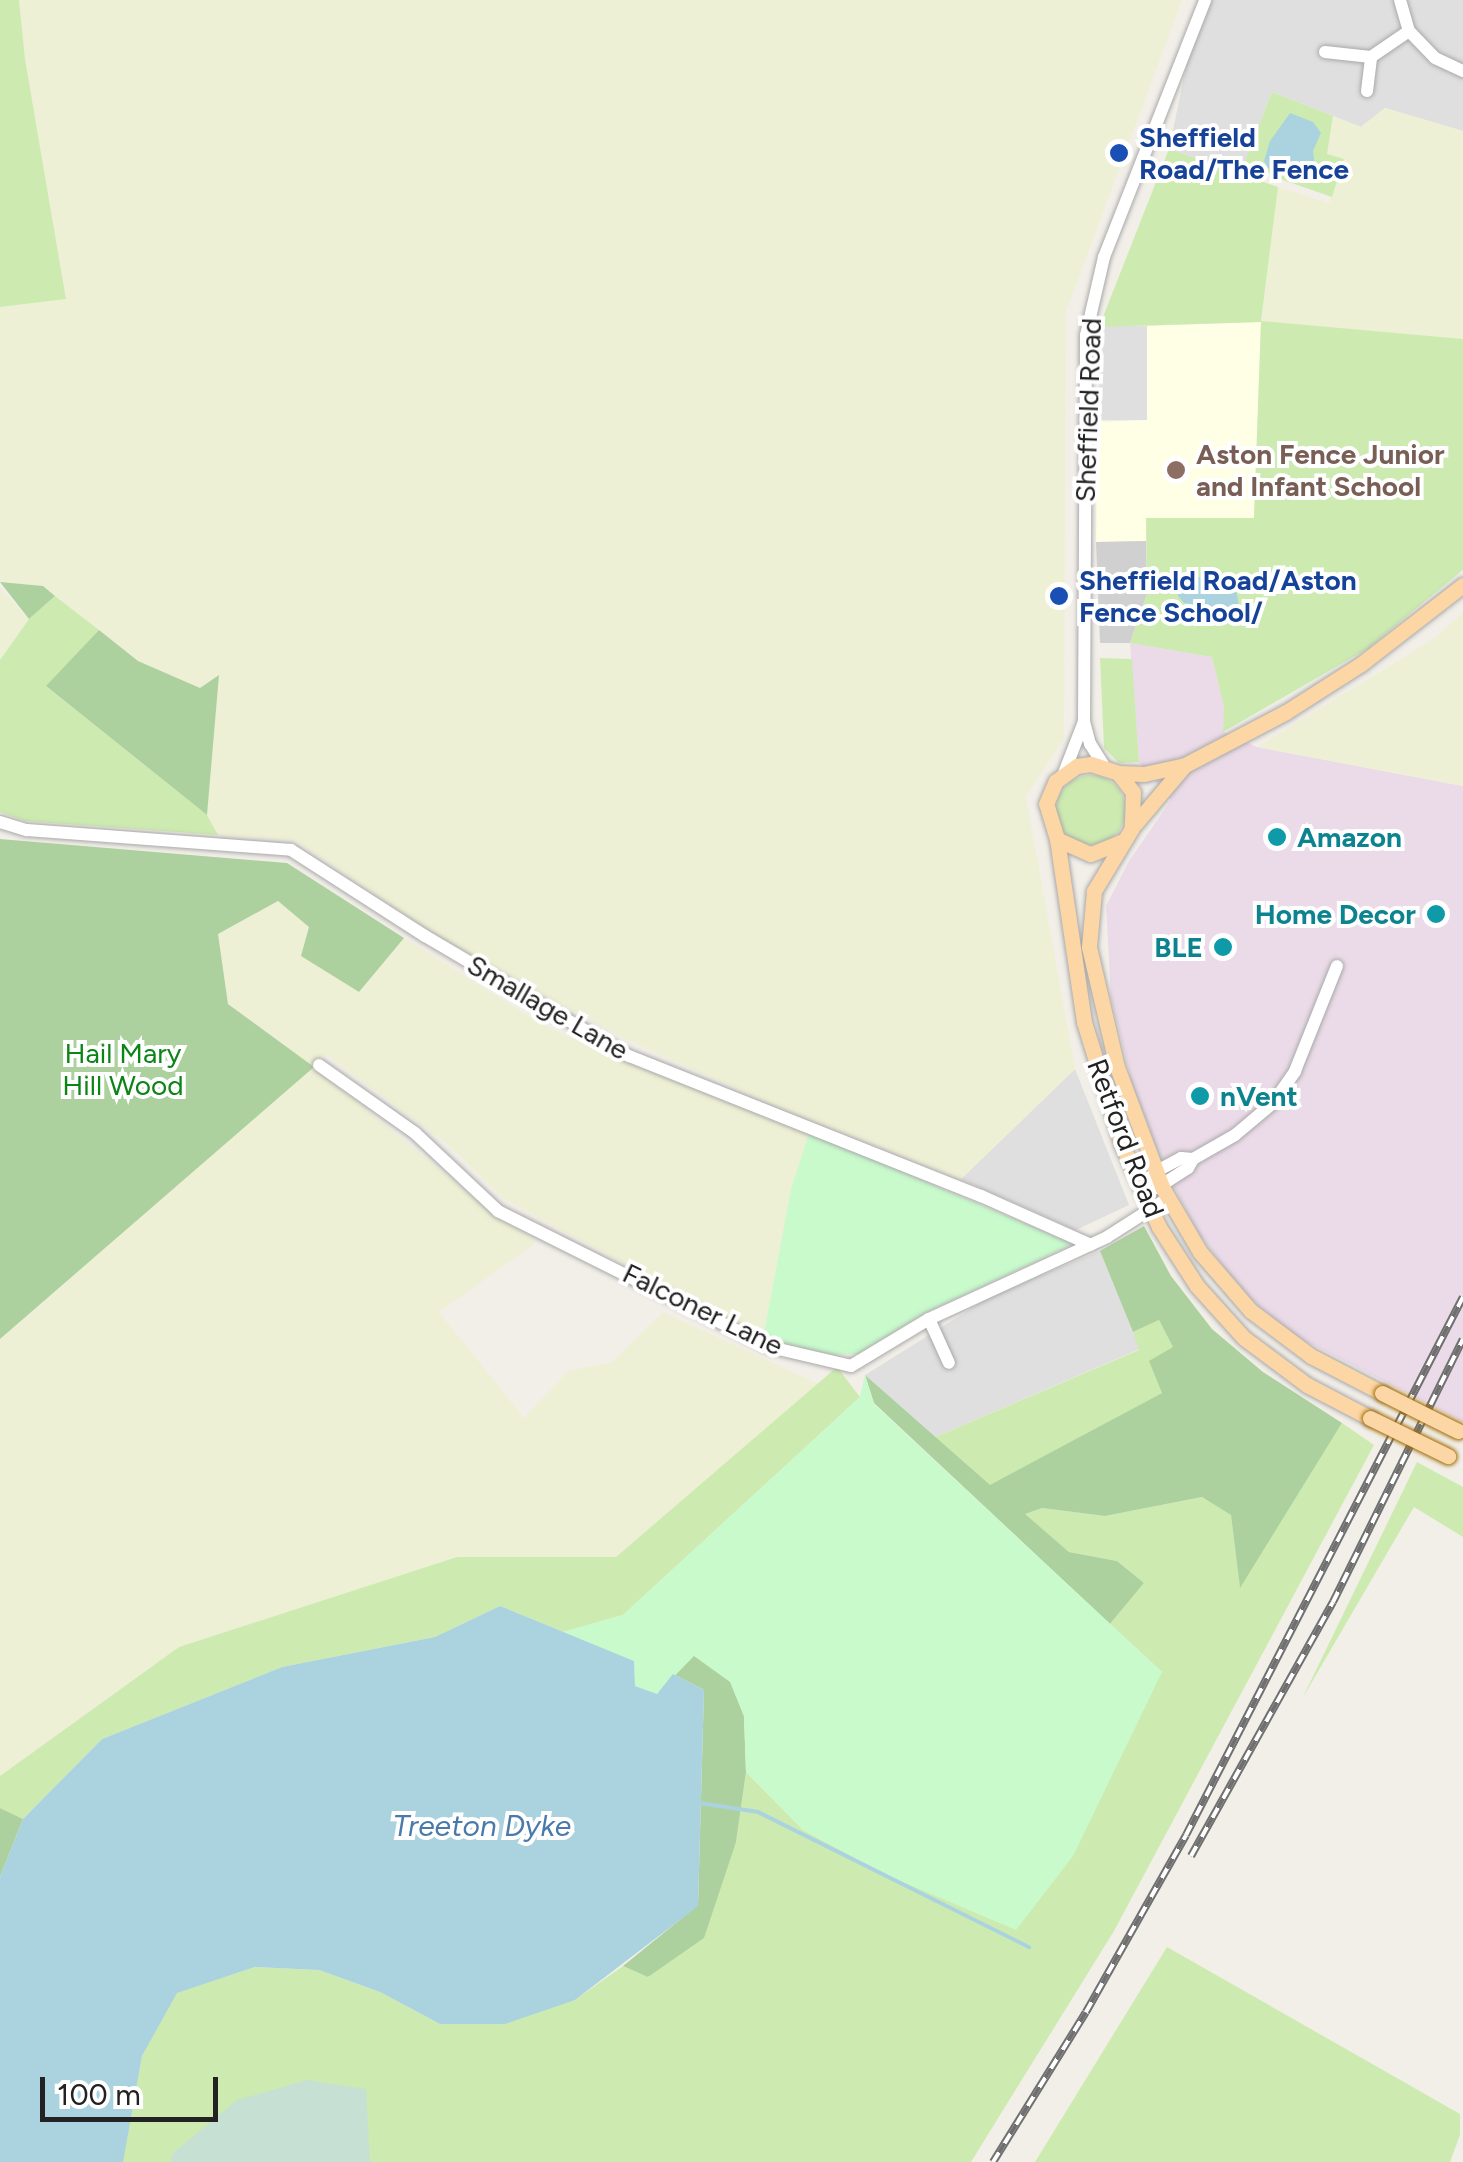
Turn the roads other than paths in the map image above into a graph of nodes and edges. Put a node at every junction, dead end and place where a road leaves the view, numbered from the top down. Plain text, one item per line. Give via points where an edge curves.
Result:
1 (1205, 0) edge
2 (1400, 0) edge
3 (1409, 32) junction
4 (1325, 52) dead end
5 (1371, 56) junction
6 (1463, 70) edge
7 (1367, 91) dead end
8 (1463, 586) edge
9 (1084, 722) junction
10 (1185, 764) junction
11 (1111, 770) junction
12 (1064, 773) junction
13 (0, 822) edge
14 (1128, 834) junction
15 (1057, 838) junction
16 (1337, 966) dead end
17 (319, 1064) dead end
18 (1161, 1186) junction
19 (1141, 1190) junction
20 (1150, 1209) junction
21 (1091, 1245) junction
22 (929, 1319) junction
23 (949, 1363) dead end
24 (1461, 1433) edge
25 (1463, 1464) edge

1 - 9 street, Sheffield Road via 1092,298 1086,335
2 - 3 street
3 - 5 street
3 - 6 street via 1436,58
4 - 5 street
5 - 7 street
8 - 10 main road, Retford Road via 1286,712
9 - 11 street, Sheffield Road via 1090,744
9 - 12 street, Sheffield Road
10 - 11 main road, Retford Road via 1144,774
10 - 14 main road, Retford Road
11 - 12 main road via 1077,766
11 - 14 main road via 1133,792
12 - 15 main road via 1046,804
13 - 21 street, Smallage Lane via 27,830 291,850 629,1056
14 - 15 main road via 1114,848 1090,854
14 - 18 main road, Retford Road via 1094,890 1089,947 1114,1055
15 - 19 main road, Retford Road via 1084,1022
16 - 18 street, Falconer Lane via 1295,1071 1273,1103 1235,1134 1193,1159 1181,1158
17 - 22 street, Falconer Lane via 415,1133 498,1211 770,1348 855,1366
18 - 19 street
18 - 20 street, Falconer Lane
18 - 24 main road, Retford Road, bridge via 1200,1252 1251,1311 1311,1356
19 - 20 main road, Retford Road
20 - 21 street, Falconer Lane
20 - 25 main road, Retford Road, bridge via 1196,1286 1233,1327 1307,1385
21 - 22 street, Falconer Lane
22 - 23 street

